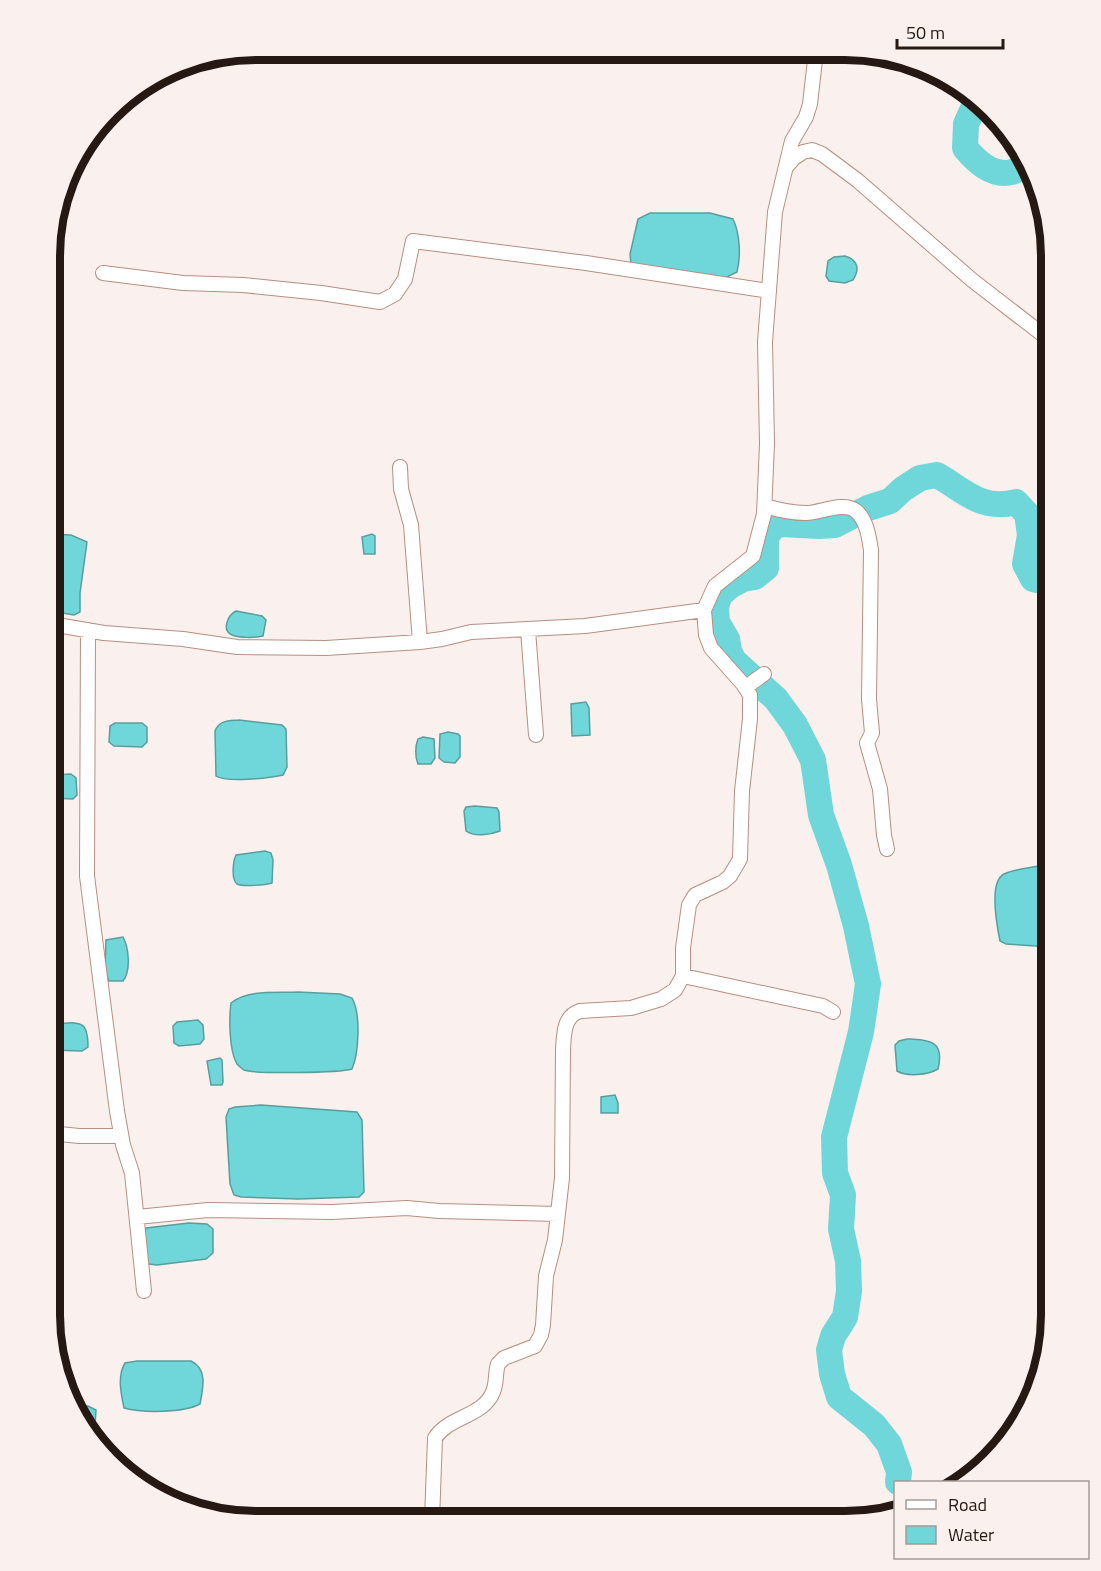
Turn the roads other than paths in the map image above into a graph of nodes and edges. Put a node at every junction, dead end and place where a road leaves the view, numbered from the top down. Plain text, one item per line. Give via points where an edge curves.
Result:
1 (815, 60) edge
2 (787, 166) junction
3 (103, 273) dead end
4 (769, 291) junction
5 (1041, 333) edge
6 (400, 467) dead end
7 (765, 506) junction
8 (704, 610) junction
9 (60, 625) edge
10 (88, 630) junction
11 (528, 630) junction
12 (420, 642) junction
13 (764, 674) dead end
14 (748, 686) junction
15 (536, 735) dead end
16 (887, 849) dead end
17 (683, 976) junction
18 (833, 1012) dead end
19 (60, 1134) edge
20 (122, 1136) junction
21 (558, 1214) junction
22 (137, 1217) junction
23 (144, 1290) dead end
24 (432, 1511) edge

1 - 2 street via 810,104 792,141
2 - 4 street via 775,212
2 - 5 street via 803,152 822,154
3 - 4 street via 183,283 321,292 380,302 395,294 405,279 412,241
4 - 7 street via 765,342
6 - 12 street via 411,525
7 - 8 street via 753,556 715,586
7 - 16 street via 807,513 848,507 859,514 867,531 871,550 872,733 867,743 880,789
8 - 11 street
8 - 14 street via 711,648
9 - 10 street
10 - 12 street via 237,647 326,648
10 - 20 street via 87,876
11 - 12 street via 471,632
11 - 15 street
13 - 14 street
14 - 17 street via 751,702 740,859 730,876 695,896 688,905
17 - 18 street via 823,1006
17 - 21 street via 675,990 660,999 621,1010 580,1011 568,1020 563,1050
19 - 20 street
20 - 22 street via 132,1173
21 - 22 street via 407,1208 332,1212 208,1210
21 - 24 street via 546,1276 541,1335 535,1346 498,1364 493,1393 484,1405 450,1423 435,1438
22 - 23 street

